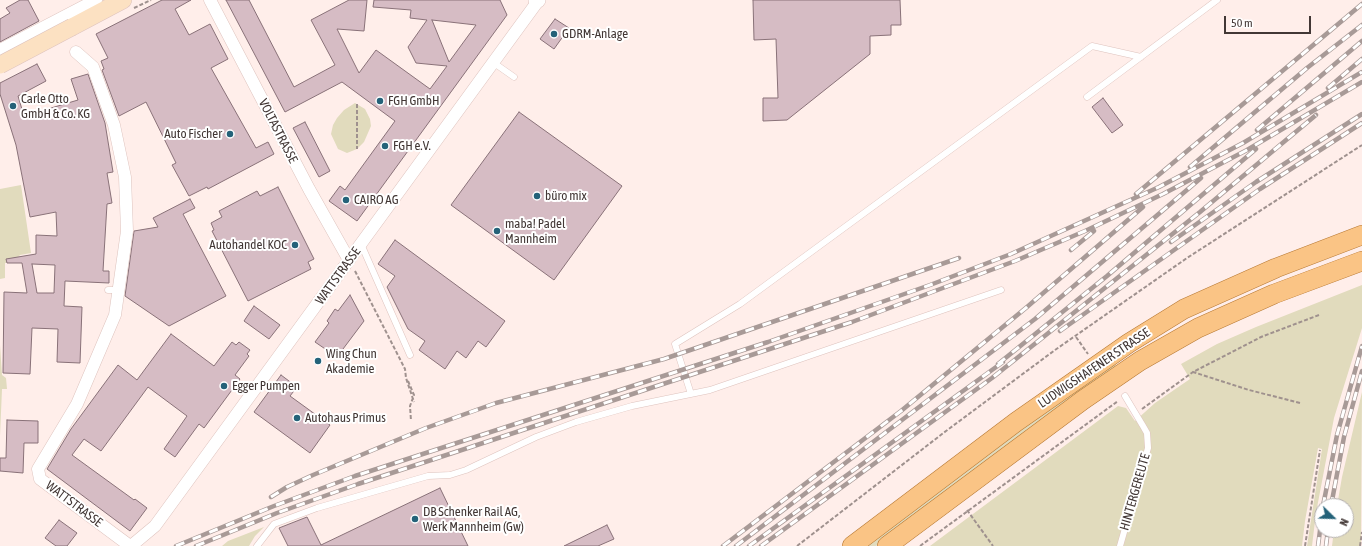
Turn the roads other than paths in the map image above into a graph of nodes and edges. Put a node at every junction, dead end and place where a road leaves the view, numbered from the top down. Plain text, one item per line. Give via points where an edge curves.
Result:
1 (96, 0) edge
2 (123, 0) edge
3 (210, 0) edge
4 (537, 0) edge
5 (1218, 0) edge
6 (66, 23) junction
7 (0, 50) edge
8 (76, 52) dead end
9 (1141, 57) junction
10 (494, 63) junction
11 (0, 65) edge
12 (514, 77) dead end
13 (1087, 97) dead end
14 (1362, 235) edge
15 (361, 244) junction
16 (349, 260) junction
17 (1362, 261) edge
18 (1001, 290) dead end
19 (410, 355) dead end
20 (691, 394) junction
21 (1125, 396) road end
22 (130, 546) edge
23 (257, 546) edge
24 (852, 546) edge
25 (887, 546) edge
26 (1120, 546) edge

1 - 6 street
2 - 6 main road
3 - 16 street, VOLTASTRASSE
4 - 10 street, WATTSTRASSE
5 - 9 lane
6 - 7 street
6 - 11 main road, bridge
8 - 22 street, WATTSTRASSE via 93,67 114,125 125,177 127,231 114,290 115,315 98,360 77,404 38,469 40,479
9 - 13 lane
9 - 20 lane via 1092,46 740,304 675,344
10 - 12 lane
10 - 15 street, WATTSTRASSE
14 - 24 main road, LUDWIGSHAFENER STRASSE via 1276,268 1184,309 1096,365 1016,422
15 - 16 street, WATTSTRASSE
15 - 19 lane
16 - 22 street, WATTSTRASSE via 155,526
17 - 25 main road, LUDWIGSHAFENER STRASSE via 1274,294 1198,328 1140,361 1083,400
18 - 20 lane
20 - 23 lane via 632,406 576,422 536,436 466,470 450,475 428,476 317,508 274,524
21 - 26 lane, HINTERGEREUTE via 1147,433 1148,454

